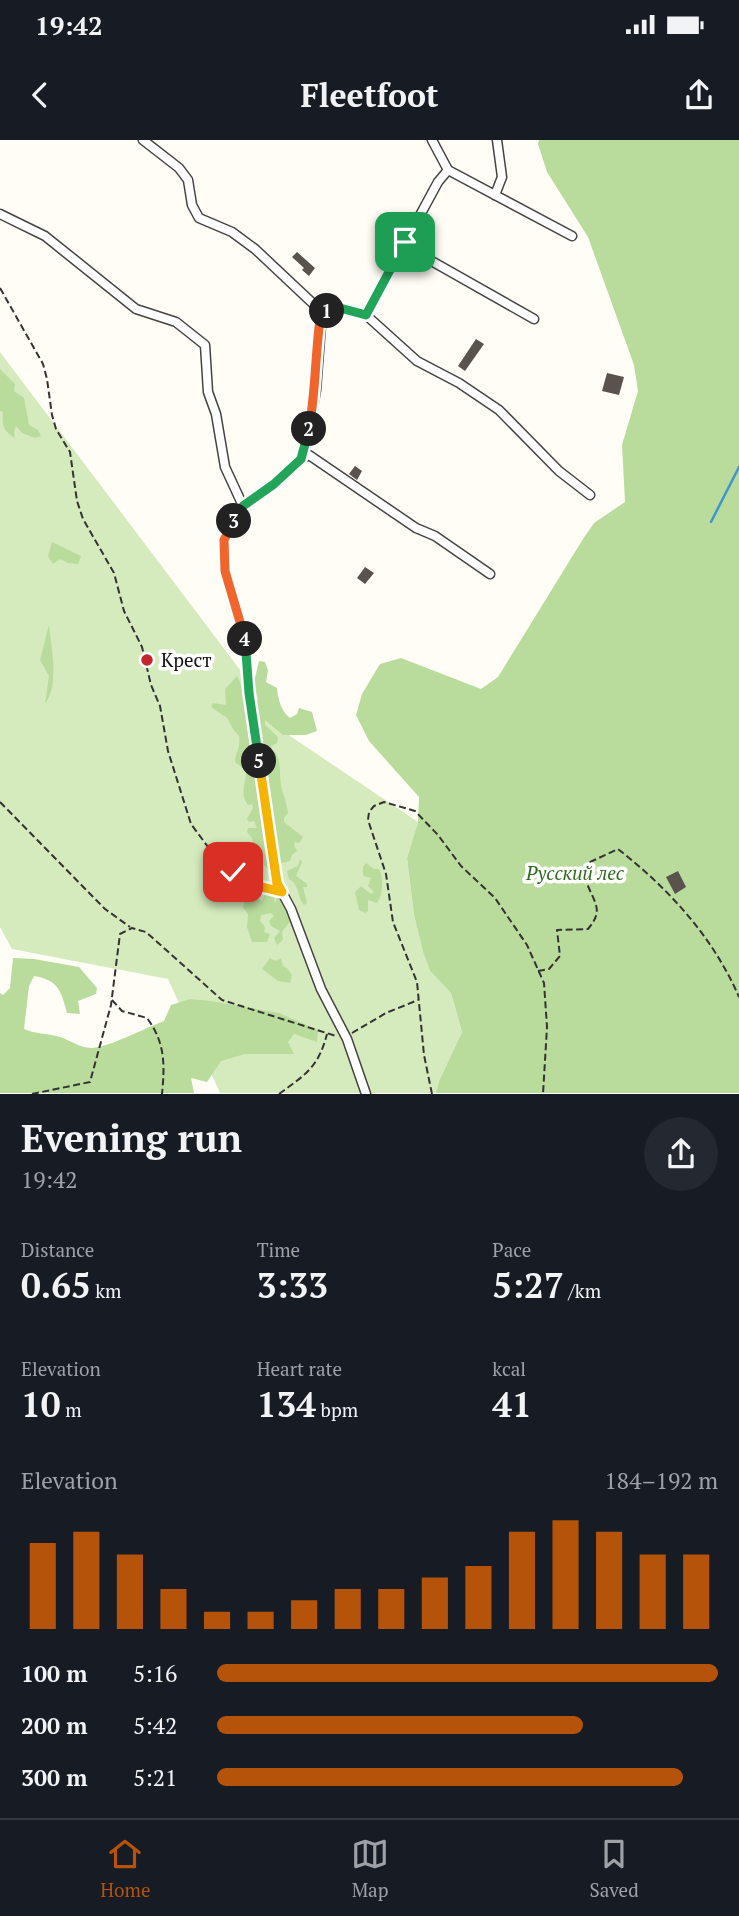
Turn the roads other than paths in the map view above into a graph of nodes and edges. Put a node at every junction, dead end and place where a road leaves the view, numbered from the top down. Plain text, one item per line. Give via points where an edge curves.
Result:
1 (143, 140) edge
2 (432, 140) edge
3 (497, 140) edge
4 (447, 170) junction
5 (495, 195) junction
6 (0, 214) edge
7 (572, 236) dead end
8 (405, 242) junction
9 (321, 312) junction
10 (366, 315) junction
11 (534, 318) dead end
12 (301, 459) junction
13 (590, 495) dead end
14 (243, 506) junction
15 (490, 574) dead end
16 (366, 1094) edge

1 - 9 street via 188,180 191,205 199,219 232,232 255,249
2 - 4 street
3 - 5 street via 502,177
4 - 5 street
4 - 8 street
5 - 7 street
6 - 14 street via 45,236 136,309 176,322 205,345 208,392 225,467
8 - 10 street
8 - 11 street
9 - 10 street via 340,308
9 - 12 street via 316,390
10 - 13 street via 417,361 499,410 559,471
12 - 14 street
12 - 15 street via 309,455
14 - 16 street via 224,540 225,571 245,636 276,881 347,1039

